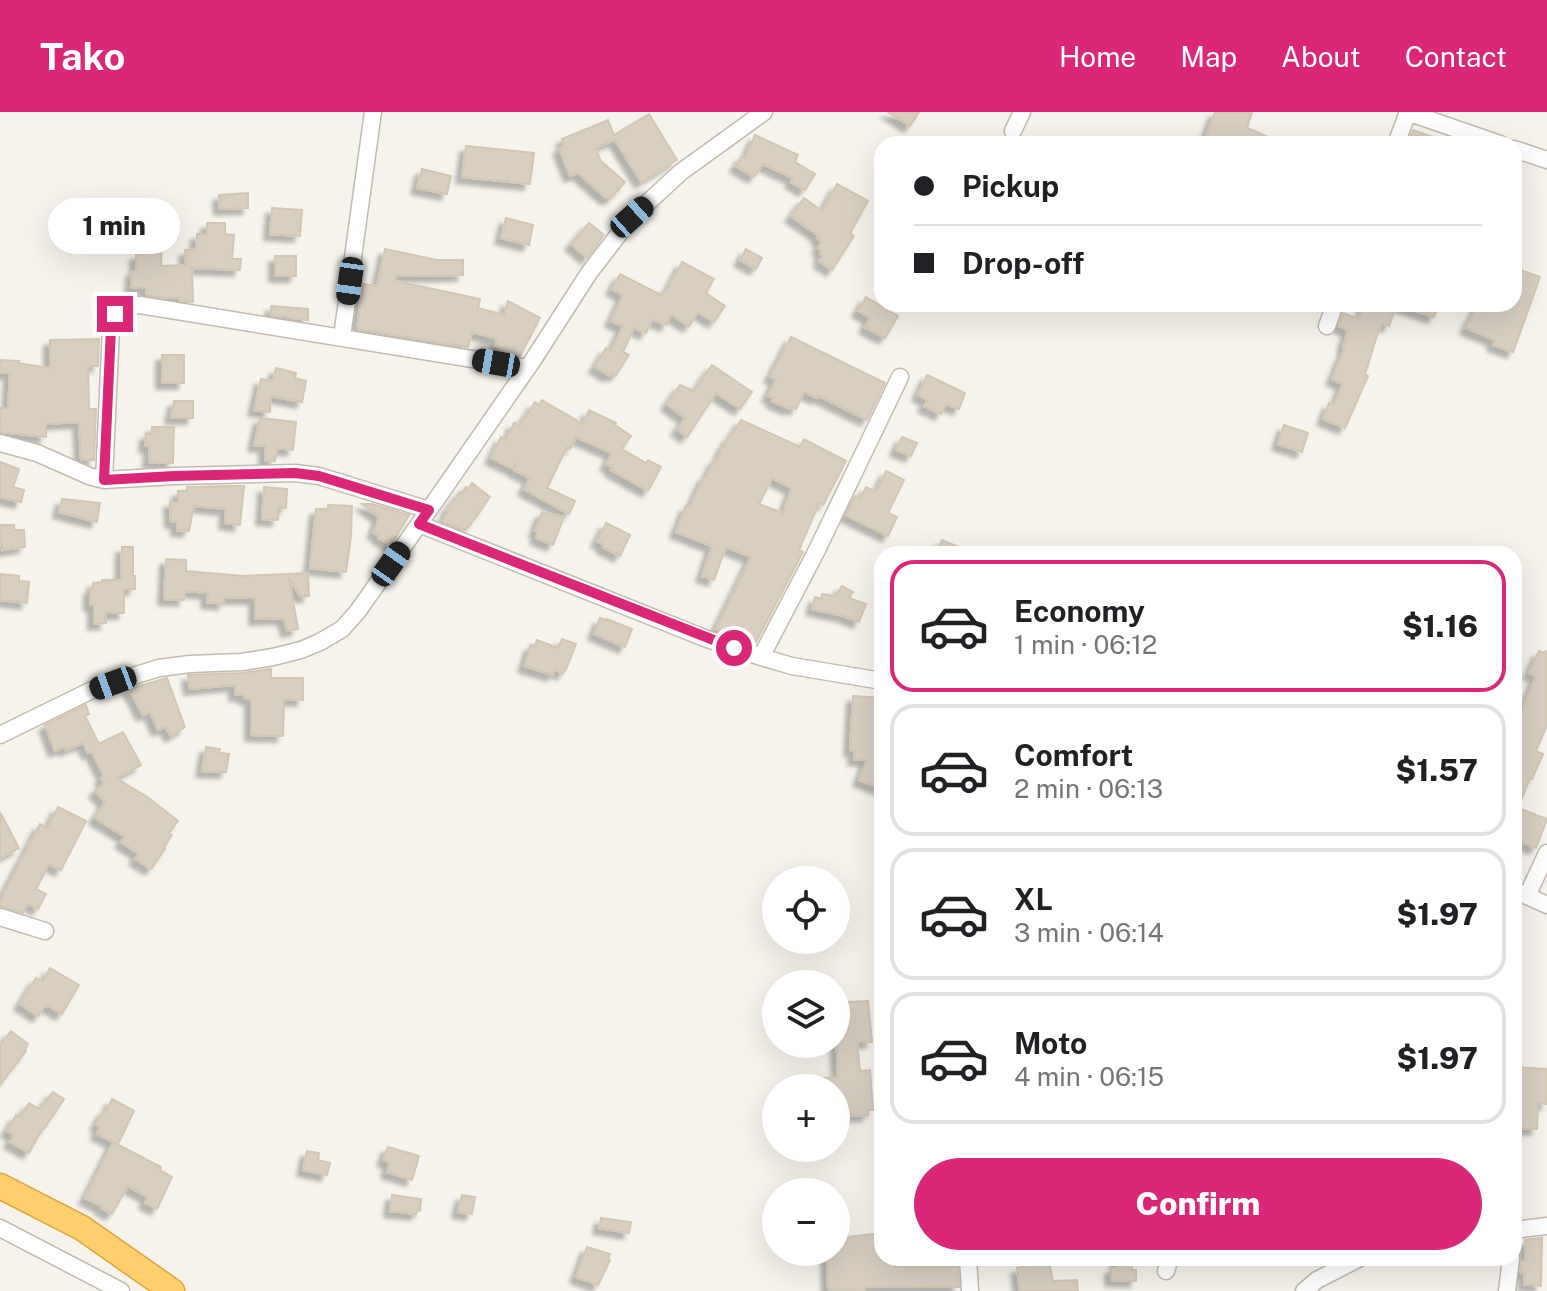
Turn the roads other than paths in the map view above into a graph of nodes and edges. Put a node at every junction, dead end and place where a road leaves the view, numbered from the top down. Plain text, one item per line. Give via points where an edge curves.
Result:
1 (373, 112) edge
2 (764, 112) edge
3 (1022, 112) edge
4 (1407, 112) edge
5 (1013, 131) dead end
6 (1399, 136) edge
7 (1477, 136) edge
8 (1522, 152) edge
9 (1547, 160) edge
10 (1332, 312) edge
11 (1327, 326) dead end
12 (342, 337) junction
13 (527, 368) junction
14 (900, 377) dead end
15 (0, 443) edge
16 (104, 480) junction
17 (424, 517) junction
18 (761, 657) junction
19 (874, 680) edge
20 (0, 735) edge
21 (1547, 853) edge
22 (1522, 890) edge
23 (1522, 894) edge
24 (1547, 905) edge
25 (0, 917) edge
26 (45, 931) dead end
27 (0, 1186) edge
28 (1547, 1226) edge
29 (0, 1228) edge
30 (1522, 1231) edge
31 (968, 1266) edge
32 (1344, 1266) edge
33 (1510, 1266) edge
34 (121, 1291) edge
35 (172, 1291) edge
36 (970, 1291) edge
37 (1304, 1291) edge
38 (1507, 1291) edge

1 - 12 street
2 - 13 street via 681,172 632,217
3 - 5 street
4 - 6 street
4 - 7 street
8 - 9 street
10 - 11 street
12 - 13 street
12 - 16 street via 140,305 120,307 111,328
13 - 17 street
14 - 18 street
15 - 16 street
16 - 17 street via 295,473 319,476
17 - 18 street via 707,639
17 - 20 street via 358,611 320,642 273,657 159,668 92,690
18 - 19 street
21 - 22 street
23 - 24 street
25 - 26 street
27 - 35 highway via 82,1228
28 - 30 street
29 - 34 street
31 - 36 street
32 - 37 street
33 - 38 street

